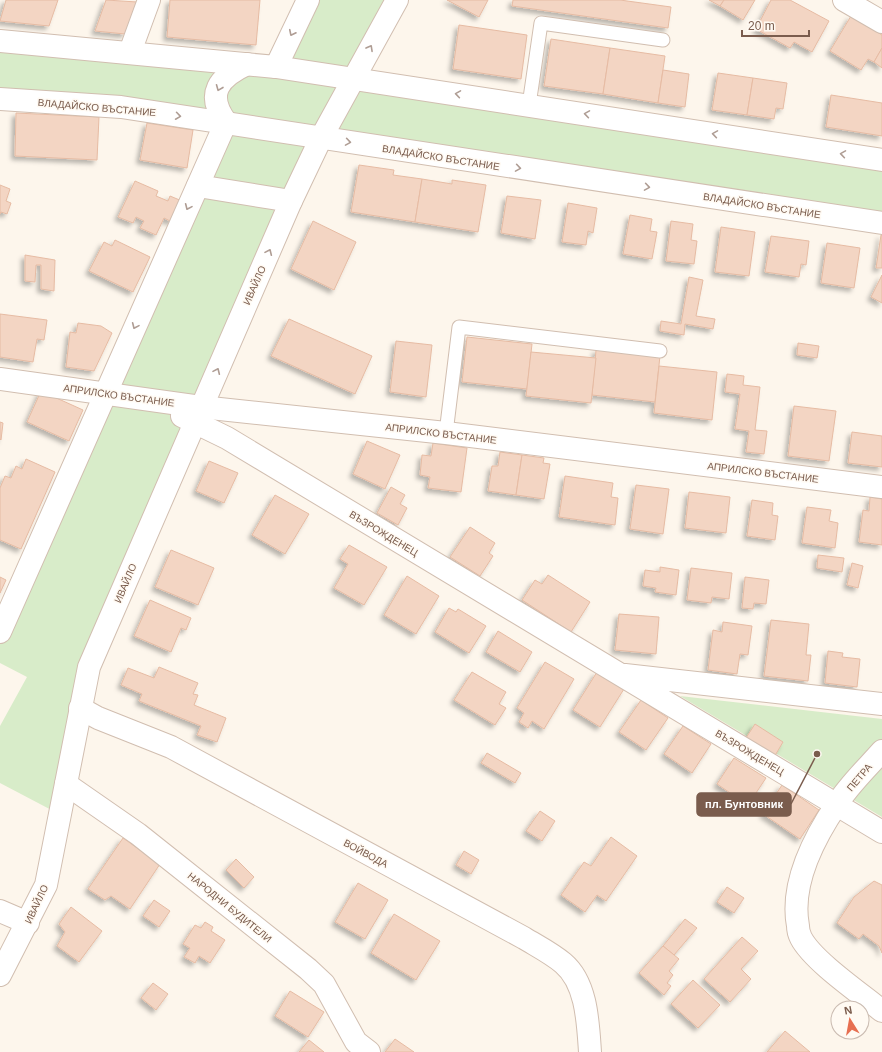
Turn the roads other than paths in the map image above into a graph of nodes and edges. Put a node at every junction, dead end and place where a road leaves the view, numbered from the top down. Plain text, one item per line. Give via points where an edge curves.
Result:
1 (149, 0) edge
2 (308, 0) edge
3 (397, 0) edge
4 (844, 0) edge
5 (882, 22) edge
6 (664, 40) dead end
7 (0, 41) edge
8 (130, 52) junction
9 (247, 64) junction
10 (276, 67) junction
11 (353, 78) junction
12 (0, 99) edge
13 (529, 106) junction
14 (226, 122) junction
15 (321, 138) junction
16 (882, 160) edge
17 (198, 186) junction
18 (291, 202) junction
19 (882, 223) edge
20 (660, 351) dead end
21 (0, 379) edge
22 (106, 393) junction
23 (198, 415) junction
24 (446, 433) junction
25 (882, 487) edge
26 (0, 632) edge
27 (618, 674) junction
28 (882, 704) edge
29 (80, 708) junction
30 (882, 751) edge
31 (66, 784) junction
32 (837, 804) junction
33 (882, 832) edge
34 (0, 911) edge
35 (28, 922) junction
36 (0, 975) edge
37 (882, 1011) edge
38 (369, 1052) edge
39 (590, 1052) edge

1 - 8 street
2 -> 10 street
11 -> 3 street, ИВАЙЛО
4 - 5 street
6 - 13 lane via 541,23
7 - 8 street
8 - 9 street
9 - 10 street
9 -> 14 street via 230,72 220,84 215,98 218,112
10 - 11 street
13 -> 11 street
11 - 15 street, ИВАЙЛО
12 -> 14 street, ВЛАДАЙСКО ВЪСТАНИЕ via 121,108
16 -> 13 street
14 - 15 street, ВЛАДАЙСКО ВЪСТАНИЕ
14 - 17 street
15 - 18 street, ИВАЙЛО
15 -> 19 street, ВЛАДАЙСКО ВЪСТАНИЕ
17 - 18 street
17 -> 22 street
23 -> 18 street, ИВАЙЛО
20 - 24 lane via 459,327
21 - 22 street, АПРИЛСКО ВЪСТАНИЕ
22 - 23 street, АПРИЛСКО ВЪСТАНИЕ via 146,399
22 - 26 street
23 - 24 street, АПРИЛСКО ВЪСТАНИЕ
23 - 27 street, ВЪЗРОЖДЕНЕЦ via 227,438
23 - 29 street, ИВАЙЛО via 89,667
24 - 25 street, АПРИЛСКО ВЪСТАНИЕ
27 - 28 street, ВЪЗРОЖДЕНЕЦ
27 - 32 street, ВЪЗРОЖДЕНЕЦ
29 - 31 street, ИВАЙЛО
29 - 39 street, ВОЙВОДА via 98,718 171,747 524,938 563,963 576,977 581,990
30 - 32 street, ПЕТРА
31 - 35 street, ИВАЙЛО via 46,885
31 - 38 street, НАРОДНИ БУДИТЕЛИ via 138,834 324,984 356,1042
32 - 33 street, ВЪЗРОЖДЕНЕЦ
32 - 37 street, ПЕТРА via 803,869 797,890 796,916 800,937 812,954
34 - 35 street
35 - 36 street, ИВАЙЛО

